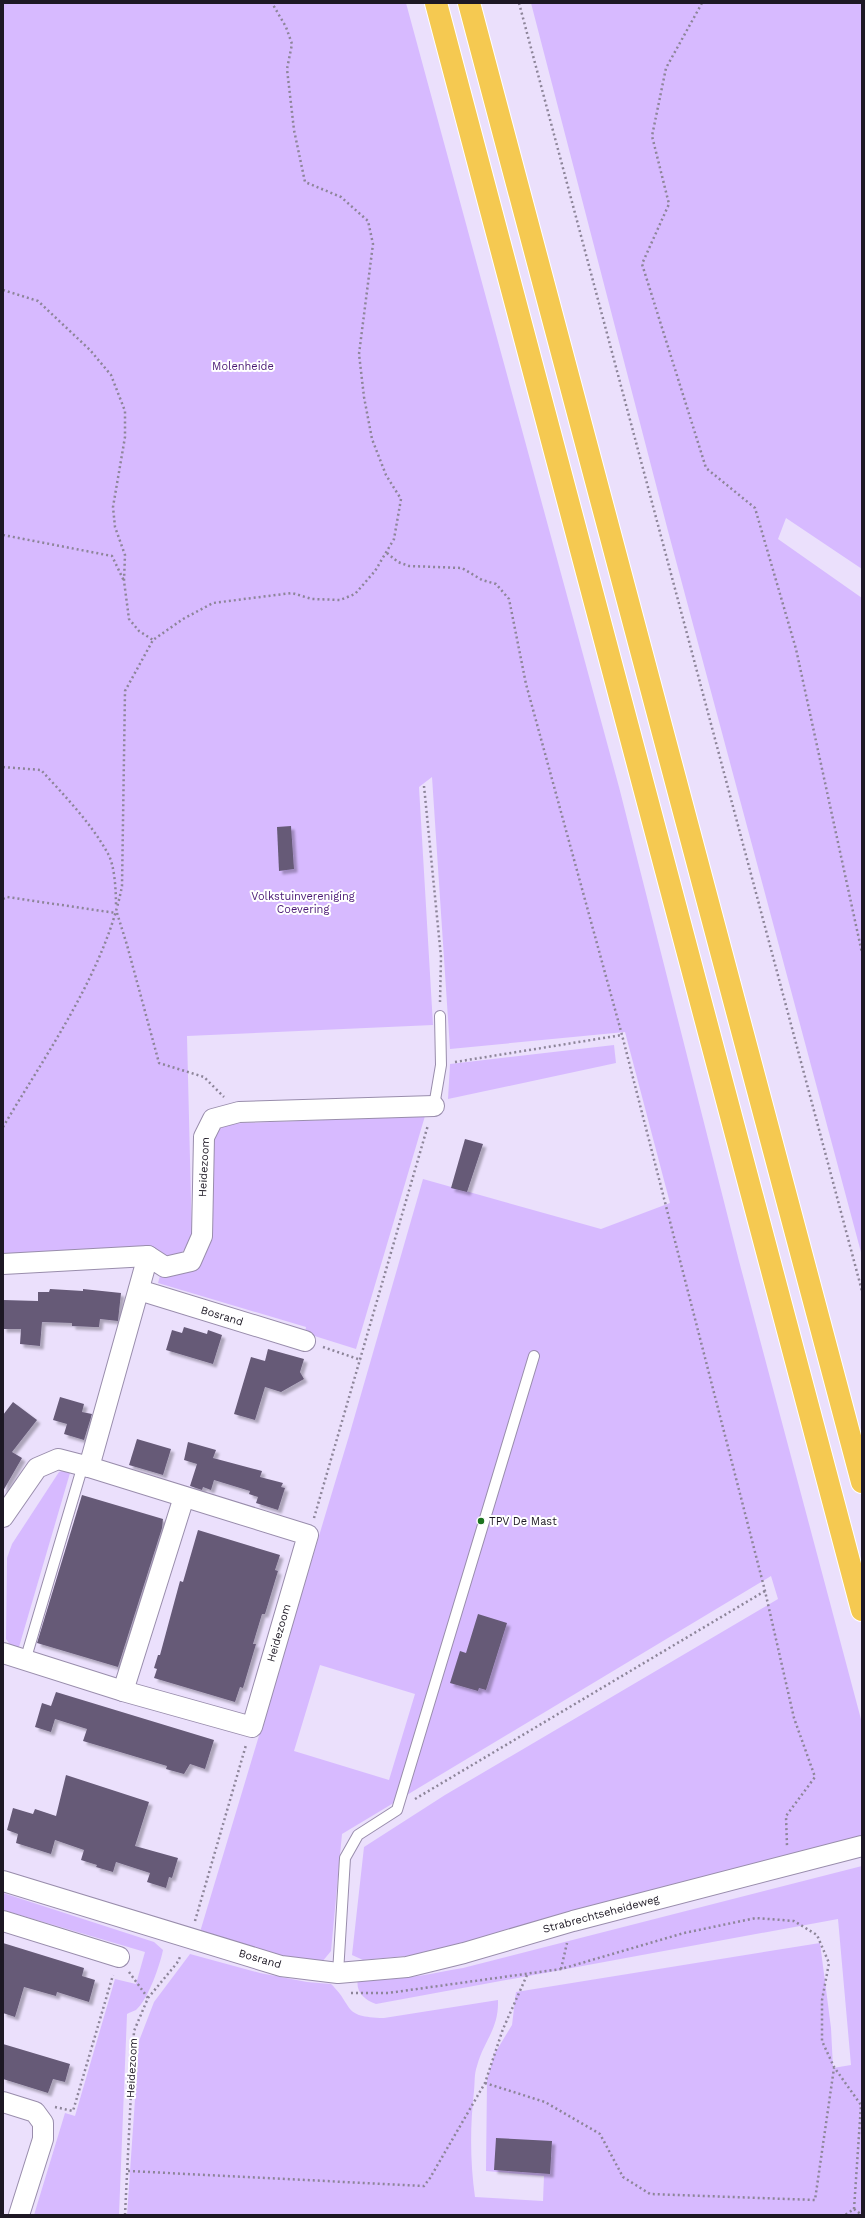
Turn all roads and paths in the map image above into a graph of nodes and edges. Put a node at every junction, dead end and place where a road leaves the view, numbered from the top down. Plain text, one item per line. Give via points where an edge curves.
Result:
1 (272, 3) edge
2 (436, 3) edge
3 (469, 3) edge
4 (519, 3) edge
5 (702, 3) edge
6 (3, 290) edge
7 (3, 535) edge
8 (387, 553) junction
9 (124, 581) junction
10 (153, 640) junction
11 (3, 766) edge
12 (424, 786) dead end
13 (3, 899) edge
14 (116, 913) junction
15 (862, 953) edge
16 (440, 1016) joint
17 (622, 1035) junction
18 (441, 1064) junction
19 (434, 1106) junction
20 (239, 1112) junction
21 (3, 1127) edge
22 (148, 1256) junction
23 (3, 1264) edge
24 (139, 1290) junction
25 (862, 1291) edge
26 (305, 1341) joint
27 (534, 1356) dead end
28 (361, 1360) junction
29 (86, 1466) junction
30 (862, 1482) edge
31 (184, 1497) junction
32 (3, 1517) edge
33 (308, 1535) junction
34 (766, 1591) junction
35 (862, 1610) edge
36 (3, 1653) edge
37 (25, 1661) junction
38 (123, 1691) junction
39 (252, 1727) junction
40 (398, 1810) junction
41 (862, 1846) edge
42 (787, 1865) junction
43 (3, 1881) edge
44 (3, 1921) edge
45 (190, 1938) junction
46 (119, 1957) junction
47 (338, 1973) junction
48 (527, 1974) junction
49 (350, 1993) dead end
50 (148, 1998) junction
51 (834, 2067) junction
52 (485, 2083) junction
53 (3, 2102) edge
54 (35, 2112) junction
55 (128, 2171) junction
56 (854, 2209) junction
57 (20, 2215) edge
58 (125, 2215) edge
59 (845, 2215) edge
60 (862, 2215) edge

1 - 8 path via 286,27 292,44 287,69 294,130 305,182 341,198 368,221 373,244 359,354 372,439 386,475 400,499 394,539
2 - 35 highway
3 - 30 highway
4 - 25 path
5 - 15 path via 666,68 652,136 669,204 642,264 706,468 754,508 796,649
6 - 9 path via 38,301 90,350 111,375 125,411 125,437 113,507 115,527 125,555
7 - 9 path via 112,556
8 - 10 path via 364,585 355,594 340,600 312,599 292,593 213,603 183,619
8 - 17 path via 398,562 409,566 462,568 482,580 496,584 509,599 526,684
9 - 10 path via 129,619 139,631
10 - 14 path via 125,692 122,886
11 - 14 path via 41,770 71,804 108,853 116,888
12 - 16 path via 441,957
13 - 14 path via 7,897
14 - 20 path via 128,945 159,1062 204,1077
14 - 21 path via 78,1001
16 - 18 lane
17 - 18 path
17 - 34 path
18 - 19 lane
19 - 20 street, Heidezoom
19 - 28 path
20 - 22 street, Heidezoom via 214,1119 204,1137 202,1236 190,1261 165,1267
22 - 23 street
22 - 24 street
24 - 26 street, Bosrand
24 - 29 street
26 - 28 path
27 - 40 lane
28 - 33 path
29 - 31 street
29 - 32 street via 58,1459 37,1468
29 - 37 lane
31 - 33 street
31 - 38 street
33 - 39 street, Heidezoom
34 - 40 path
34 - 42 path via 794,1718 815,1777 786,1816
36 - 37 street
37 - 38 street
38 - 39 street
39 - 45 path, Heidezoom
40 - 47 lane via 358,1835 345,1858
41 - 42 street, Strabrechtseheideweg
42 - 47 street, Strabrechtseheideweg via 407,1967
43 - 45 street, Bosrand
44 - 46 street
45 - 47 street, Bosrand via 281,1966
45 - 50 path, Heidezoom via 177,1963
46 - 50 path
46 - 54 path via 73,2111 56,2107
48 - 49 path via 388,1993
48 - 51 path via 576,1966 684,1933 756,1918 794,1921 818,1935 829,1963 822,2000 822,2040
48 - 52 path via 503,2029
50 - 55 path, Heidezoom via 134,2031
51 - 52 path via 815,2200 650,2194 623,2177 600,2134 545,2102
51 - 56 path via 861,2105
52 - 55 path via 424,2186
53 - 54 street
54 - 57 street via 43,2123 43,2139
55 - 58 path, Heidezoom
56 - 59 path
56 - 60 path

